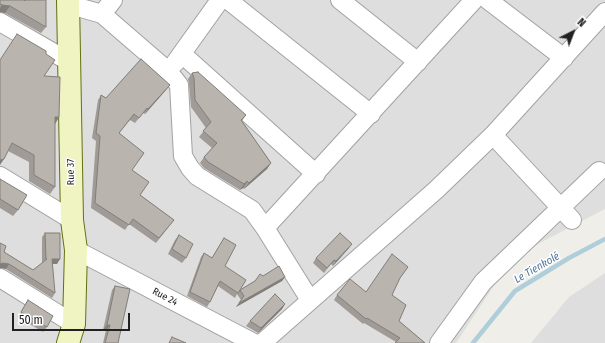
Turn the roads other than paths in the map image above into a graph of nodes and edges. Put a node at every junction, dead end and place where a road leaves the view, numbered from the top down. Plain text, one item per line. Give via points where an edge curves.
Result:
1 (113, 0) edge
2 (220, 0) edge
3 (228, 0) edge
4 (340, 0) edge
5 (474, 0) edge
6 (488, 0) edge
7 (67, 2) edge
8 (102, 14) junction
9 (0, 22) edge
10 (601, 23) edge
11 (182, 54) junction
12 (564, 58) junction
13 (68, 61) junction
14 (418, 62) junction
15 (168, 71) junction
16 (371, 114) junction
17 (492, 135) junction
18 (599, 171) dead end
19 (316, 174) junction
20 (0, 176) edge
21 (566, 214) junction
22 (72, 220) junction
23 (265, 228) junction
24 (76, 250) junction
25 (0, 278) edge
26 (310, 300) junction
27 (71, 334) edge
28 (254, 343) edge
29 (262, 343) edge
30 (439, 343) edge

1 - 8 street
2 - 11 street
3 - 16 street
4 - 14 street
5 - 14 street
6 - 12 street
7 - 8 street
7 - 13 main road, Rue 37
8 - 15 street
9 - 13 street
10 - 12 street
11 - 15 street
11 - 19 street
12 - 17 street
13 - 22 main road, Rue 37
14 - 16 street
15 - 23 street via 179,85 183,156 190,168 197,176 252,210
16 - 19 street
17 - 21 street
17 - 26 street via 436,190
18 - 21 street
19 - 23 street
20 - 22 street
21 - 30 street via 483,282
22 - 24 main road, Rue 37
23 - 26 street
24 - 27 main road, Rue 37
24 - 28 street, Rue 24
25 - 27 street
26 - 29 street

